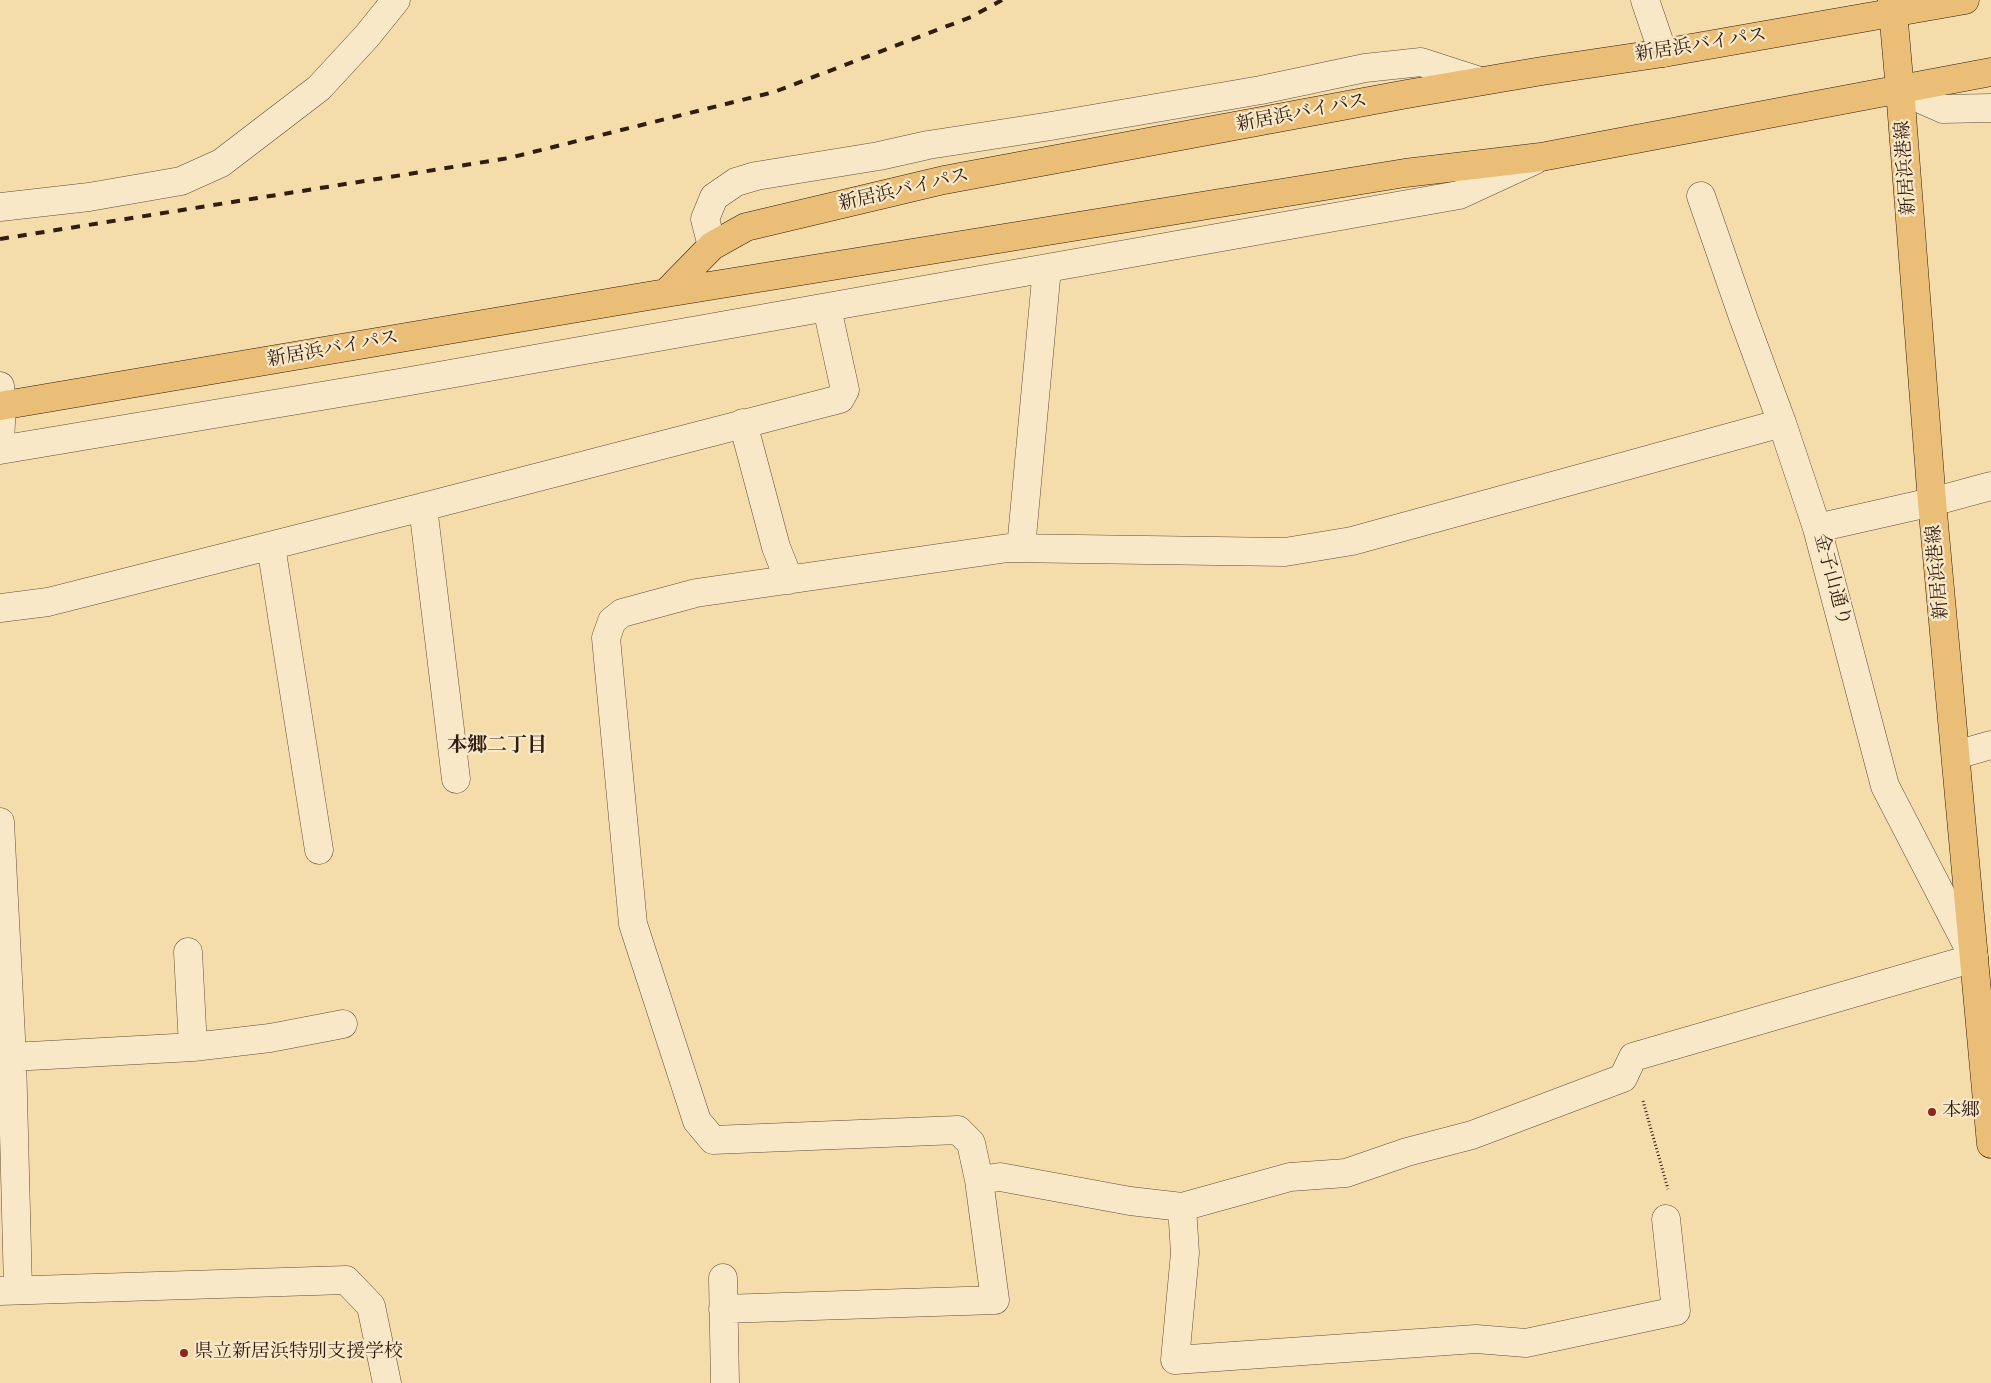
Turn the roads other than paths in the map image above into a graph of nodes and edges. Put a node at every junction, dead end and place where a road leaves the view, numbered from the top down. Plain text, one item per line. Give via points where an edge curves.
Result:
1 (396, 0) edge
2 (1645, 0) edge
3 (1965, 0) edge
4 (1900, 4) edge
5 (1663, 53) junction
6 (1991, 72) edge
7 (1480, 81) junction
8 (1900, 90) junction
9 (1991, 108) edge
10 (1541, 157) junction
11 (1702, 196) dead end
12 (0, 207) edge
13 (712, 246) junction
14 (1047, 268) junction
15 (666, 293) junction
16 (827, 308) junction
17 (1, 399) edge
18 (743, 423) junction
19 (1782, 423) junction
20 (0, 440) edge
21 (0, 450) edge
22 (1991, 486) edge
23 (1932, 502) junction
24 (423, 507) junction
25 (1817, 528) junction
26 (271, 546) junction
27 (1021, 548) junction
28 (789, 580) junction
29 (0, 608) edge
30 (1991, 745) edge
31 (1956, 755) junction
32 (456, 779) dead end
33 (1, 836) edge
34 (319, 850) dead end
35 (188, 952) dead end
36 (1974, 958) junction
37 (343, 1024) dead end
38 (193, 1047) junction
39 (12, 1057) junction
40 (1991, 1144) edge
41 (979, 1180) junction
42 (1182, 1207) junction
43 (1666, 1219) road end
44 (723, 1278) dead end
45 (9, 1290) edge
46 (723, 1308) junction
47 (1173, 1372) edge
48 (387, 1383) edge
49 (725, 1383) edge

1 - 12 street via 319,88 221,163 181,181 89,197
2 - 5 street
3 - 4 main road, 新居浜バイパス
4 - 5 main road, 新居浜バイパス
4 - 8 main road, 新居浜港線
5 - 7 main road, 新居浜バイパス
6 - 8 main road, 新居浜バイパス
7 - 13 main road, 新居浜バイパス via 944,180 746,227
7 - 13 street via 1421,62 1365,68 1262,90 756,176 736,182 714,197 705,219
8 - 9 street via 1943,109
8 - 10 main road, 新居浜バイパス
8 - 23 main road, 新居浜港線
10 - 14 street via 1459,194
10 - 15 main road, 新居浜バイパス via 1405,173
11 - 19 street, 金子山通り
13 - 15 main road, 新居浜バイパス
14 - 16 street
14 - 27 street
15 - 17 main road, 新居浜バイパス
16 - 18 street via 845,390 840,399
16 - 21 street
17 - 20 street
18 - 24 street
18 - 28 street via 776,547
19 - 25 street, 金子山通り
19 - 27 street via 1324,546 1285,552
22 - 23 street
23 - 25 street
23 - 31 main road, 新居浜港線
24 - 26 street
24 - 32 street
25 - 36 street, 金子山通り via 1885,786
26 - 29 street via 48,602
26 - 34 street
27 - 28 street
28 - 41 street via 696,593 622,613 612,622 606,638 633,924 642,955 696,1121 713,1140 958,1130 970,1143
30 - 31 street
31 - 36 main road, 新居浜港線
33 - 39 street
35 - 38 street
36 - 40 main road, 新居浜港線
36 - 42 street via 1633,1057 1623,1078 1472,1135 1346,1173 1290,1177
37 - 38 street via 270,1038
38 - 39 street
39 - 45 street
41 - 42 street via 1000,1177 1130,1201
41 - 46 street via 995,1300
42 - 47 street via 1185,1253
43 - 47 street via 1676,1311 1526,1343 1476,1339
44 - 46 street
45 - 48 street via 346,1280 371,1306
46 - 49 street

